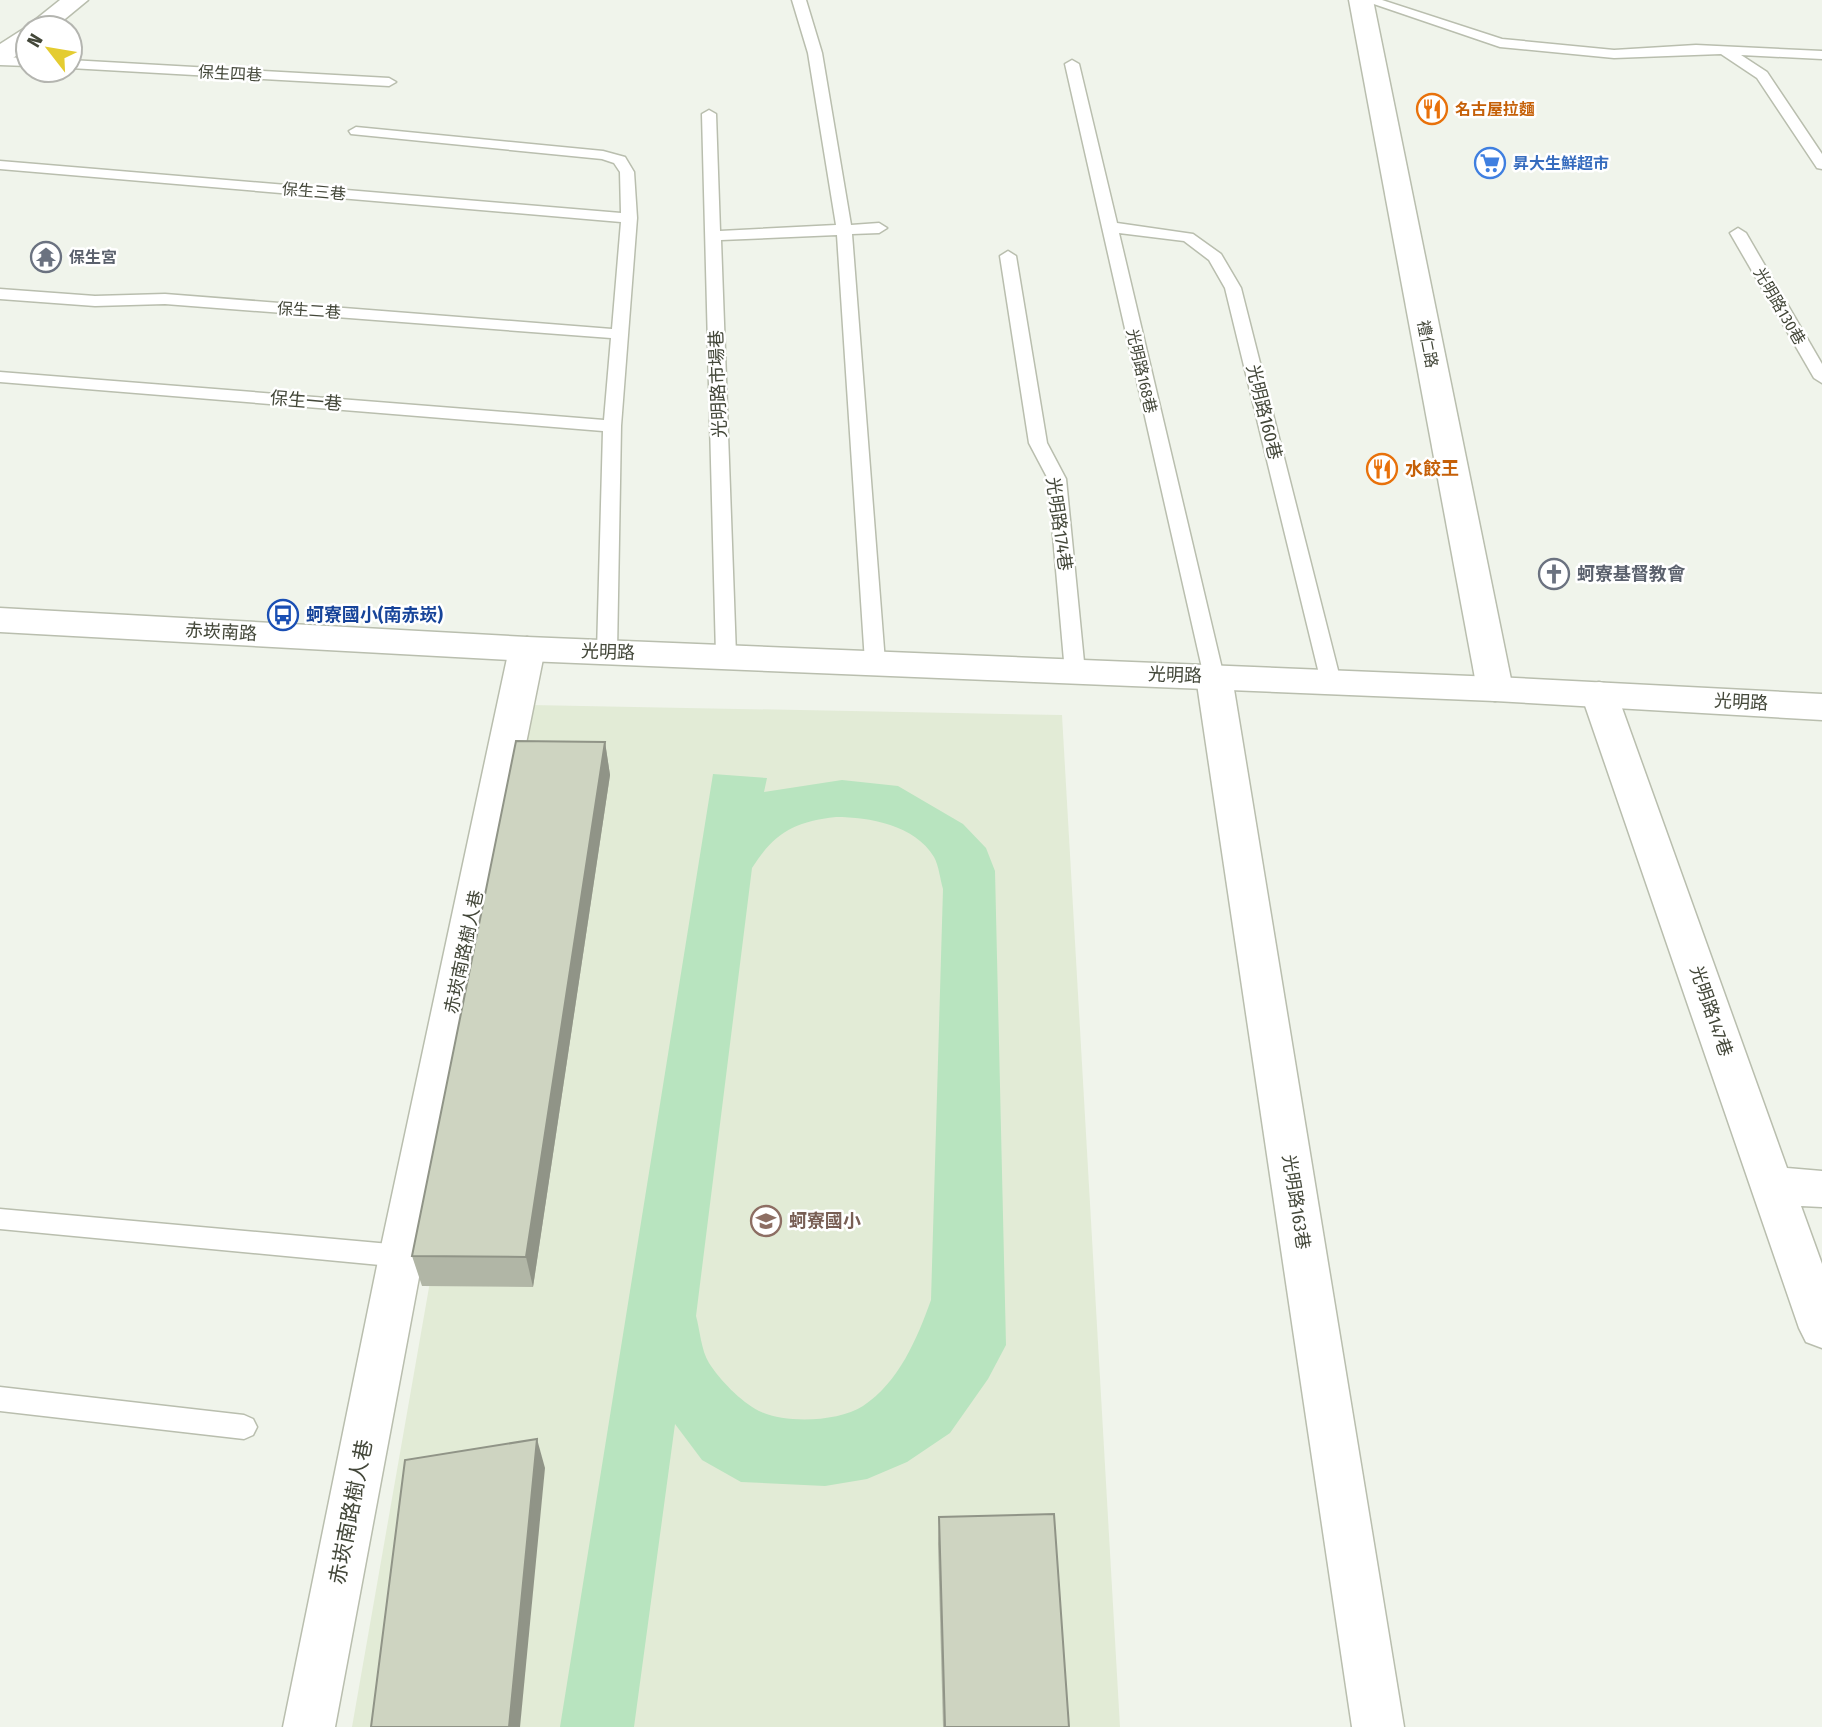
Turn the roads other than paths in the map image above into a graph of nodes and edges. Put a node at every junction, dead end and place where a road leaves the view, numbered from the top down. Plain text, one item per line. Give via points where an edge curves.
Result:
1 (76, 0) edge
2 (799, 0) edge
3 (1362, 0) edge
4 (1369, 0) edge
5 (57, 14) edge
6 (14, 46) edge
7 (1724, 51) junction
8 (1822, 55) edge
9 (0, 58) edge
10 (1072, 64) dead end
11 (84, 65) edge
12 (389, 82) dead end
13 (709, 114) dead end
14 (356, 131) dead end
15 (0, 165) edge
16 (1822, 165) edge
17 (629, 218) junction
18 (1108, 227) junction
19 (878, 228) dead end
20 (845, 229) junction
21 (1738, 233) dead end
22 (714, 236) junction
23 (1008, 256) dead end
24 (0, 293) edge
25 (619, 334) junction
26 (0, 377) edge
27 (1822, 378) edge
28 (612, 426) junction
29 (0, 620) edge
30 (527, 649) junction
31 (607, 652) junction
32 (726, 655) junction
33 (875, 662) junction
34 (1075, 671) junction
35 (1214, 677) junction
36 (1331, 682) junction
37 (1496, 689) junction
38 (1599, 694) junction
39 (1822, 707) edge
40 (1772, 1185) junction
41 (1822, 1189) edge
42 (0, 1219) edge
43 (401, 1256) junction
44 (1822, 1328) edge
45 (0, 1399) edge
46 (244, 1427) dead end
47 (309, 1727) edge
48 (1378, 1727) edge

1 - 5 street
2 - 20 lane via 816,53
3 - 37 street, 禮仁路
4 - 7 lane via 1518,46 1614,54
6 - 9 street
7 - 8 lane
7 - 16 lane via 1762,75
10 - 18 lane, 光明路168巷
11 - 12 lane, 保生四巷
13 - 22 lane, 光明路市場巷
14 - 17 lane via 621,160 627,172
15 - 17 lane, 保生三巷
17 - 25 lane
18 - 35 lane, 光明路168巷
18 - 36 lane, 光明路160巷 via 1188,237 1215,257 1233,288
19 - 20 lane
20 - 22 lane
20 - 33 lane
21 - 27 lane, 光明路130巷
22 - 32 lane, 光明路市場巷
23 - 34 lane, 光明路174巷 via 1038,443 1057,479
24 - 25 lane, 保生二巷 via 95,301 164,299
25 - 28 lane
26 - 28 lane, 保生一巷
28 - 31 lane
29 - 30 street, 赤崁南路
30 - 31 street, 光明路
30 - 43 street, 赤崁南路樹人巷
31 - 32 street, 光明路
32 - 33 street, 光明路
33 - 34 street, 光明路
34 - 35 street, 光明路
35 - 36 street, 光明路
35 - 48 street, 光明路163巷
36 - 37 street, 光明路
37 - 38 street, 光明路
38 - 39 street, 光明路
38 - 40 street, 光明路147巷
40 - 41 street
40 - 44 street, 光明路147巷
42 - 43 lane
43 - 47 street, 赤崁南路樹人巷
45 - 46 lane

